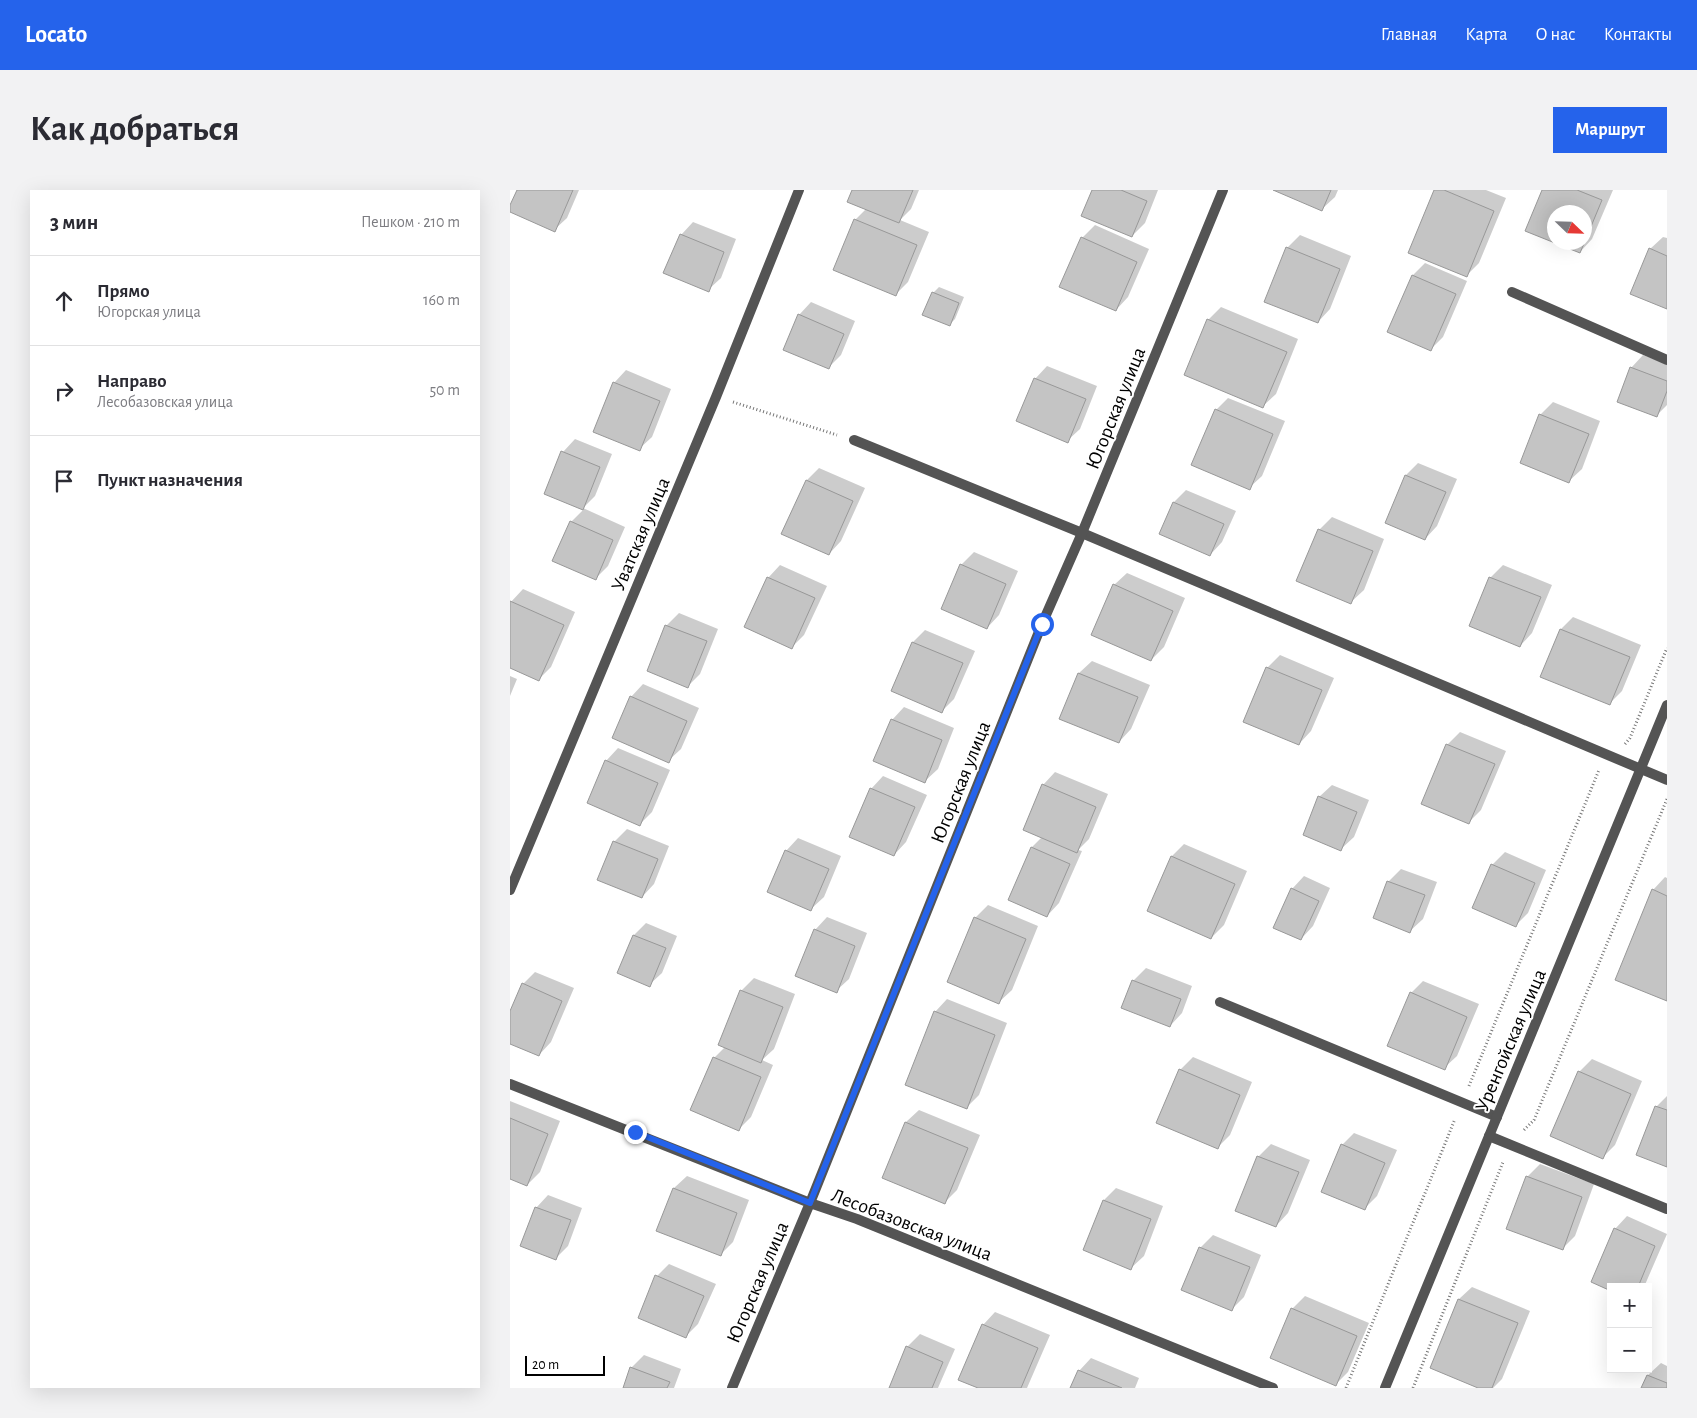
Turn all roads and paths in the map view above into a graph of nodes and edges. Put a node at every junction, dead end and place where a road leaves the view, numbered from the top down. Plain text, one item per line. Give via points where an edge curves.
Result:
1 (799, 190) edge
2 (1223, 190) edge
3 (1512, 292) dead end
4 (1667, 360) edge
5 (716, 397) junction
6 (854, 440) joint
7 (1082, 533) junction
8 (1667, 648) edge
9 (1667, 705) edge
10 (1614, 759) junction
11 (1641, 770) junction
12 (1667, 780) edge
13 (1667, 799) edge
14 (510, 890) edge
15 (1220, 1002) dead end
16 (510, 1084) edge
17 (1462, 1103) junction
18 (1497, 1117) junction
19 (1489, 1136) junction
20 (1510, 1144) junction
21 (810, 1203) junction
22 (1667, 1209) edge
23 (732, 1388) edge
24 (1273, 1388) edge
25 (1346, 1388) edge
26 (1385, 1388) edge
27 (1413, 1388) edge

1 - 5 street, Уватская улица
2 - 7 street, Югорская улица
3 - 4 street
5 - 6 path
5 - 14 street, Уватская улица
6 - 7 street
7 - 10 street
7 - 21 street, Югорская улица via 1042,624
8 - 10 path via 1630,738
9 - 11 street, Уренгойская улица
10 - 11 street
10 - 17 path via 1601,765
11 - 12 street
11 - 18 street, Уренгойская улица
13 - 20 path via 1534,1120
15 - 17 street
16 - 21 street, Лесобазовская улица
17 - 18 street
17 - 25 path
18 - 19 street, Уренгойская улица
19 - 20 street
19 - 26 street, Уренгойская улица
20 - 22 street
20 - 27 path
21 - 23 street, Югорская улица
21 - 24 street, Лесобазовская улица via 858,1219

